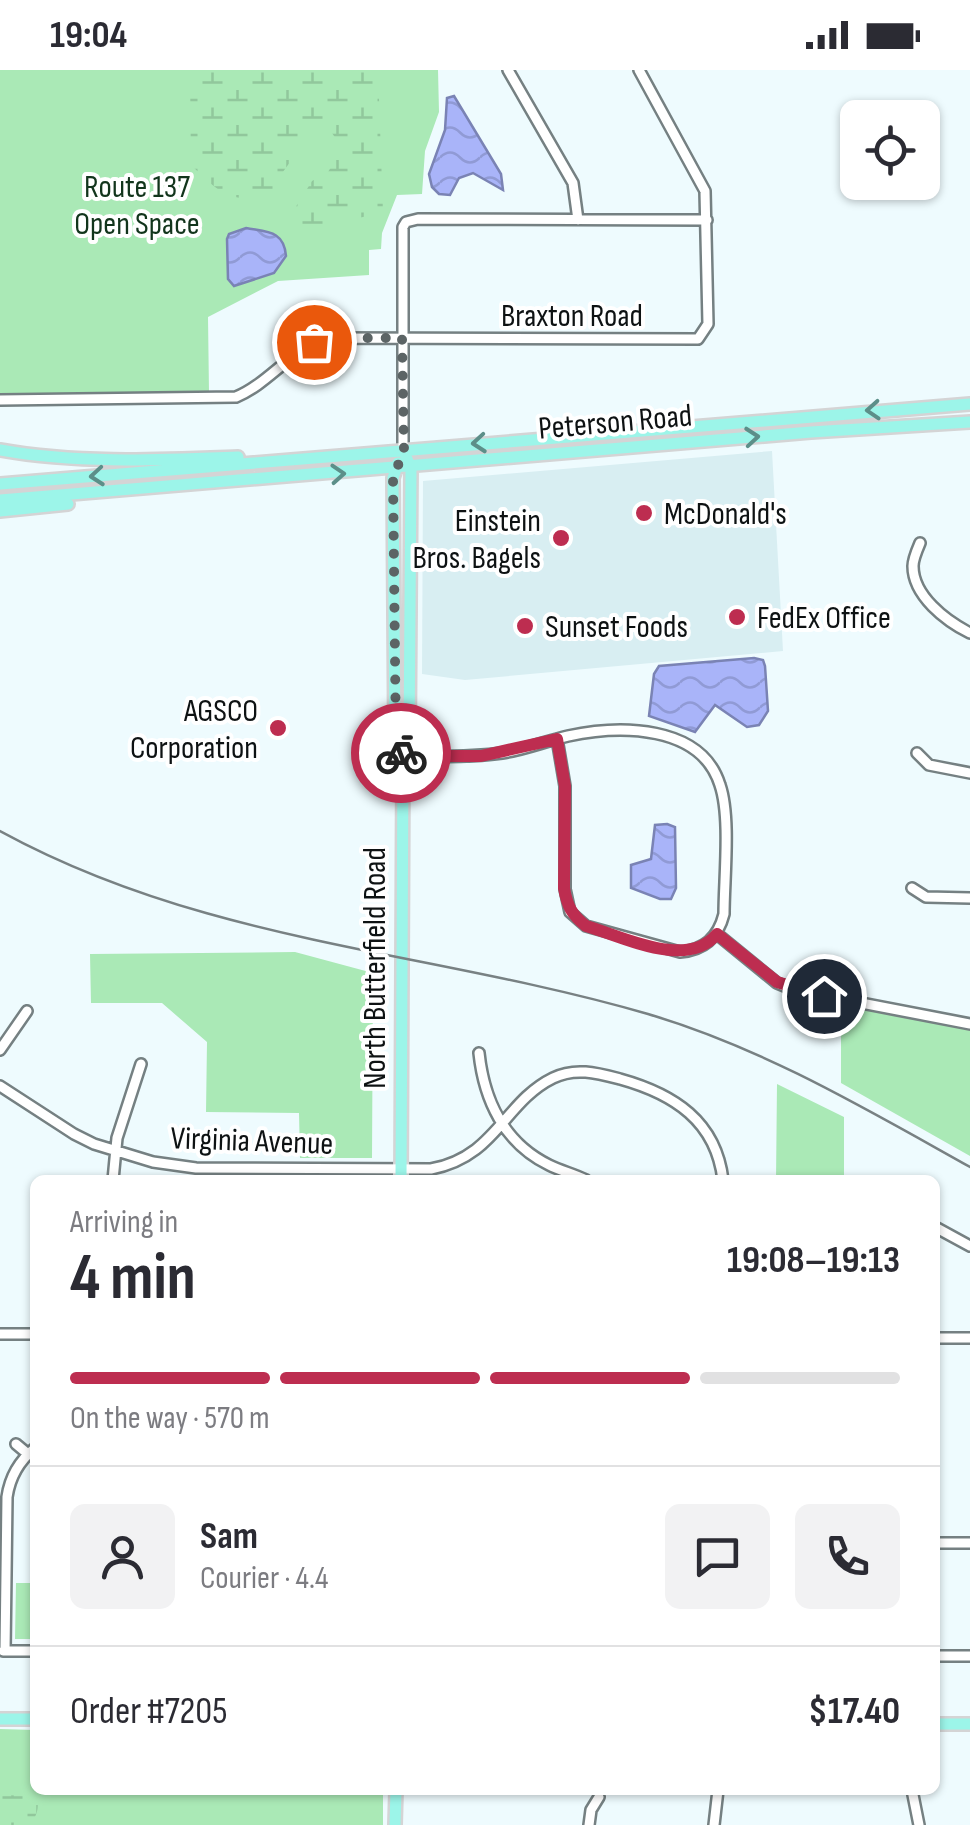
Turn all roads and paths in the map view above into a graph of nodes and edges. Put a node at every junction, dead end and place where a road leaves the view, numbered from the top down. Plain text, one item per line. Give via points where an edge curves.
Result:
1 (508, 70) edge
2 (639, 70) edge
3 (578, 220) junction
4 (707, 220) junction
5 (402, 338) junction
6 (0, 400) edge
7 (970, 404) edge
8 (970, 422) edge
9 (0, 450) edge
10 (404, 450) junction
11 (333, 456) junction
12 (411, 468) junction
13 (396, 469) junction
14 (266, 479) junction
15 (0, 484) edge
16 (0, 500) edge
17 (0, 511) edge
18 (920, 543) dead end
19 (410, 600) junction
20 (424, 607) dead end
21 (394, 624) junction
22 (970, 632) edge
23 (409, 693) junction
24 (557, 739) junction
25 (917, 753) dead end
26 (403, 756) junction
27 (970, 773) edge
28 (912, 888) dead end
29 (970, 898) edge
30 (717, 934) junction
31 (27, 1011) dead end
32 (970, 1024) edge
33 (0, 1050) edge
34 (479, 1053) dead end
35 (141, 1064) dead end
36 (0, 1086) edge
37 (503, 1125) junction
38 (115, 1151) junction
39 (308, 1174) edge
40 (401, 1174) edge
41 (113, 1175) edge
42 (575, 1175) edge
43 (722, 1175) edge
44 (940, 1230) edge
45 (970, 1246) edge
46 (0, 1334) edge
47 (30, 1334) edge
48 (940, 1338) edge
49 (970, 1338) edge
50 (16, 1444) dead end
51 (30, 1450) edge
52 (30, 1454) edge
53 (940, 1543) edge
54 (970, 1543) edge
55 (3, 1651) edge
56 (30, 1651) edge
57 (940, 1656) edge
58 (970, 1656) edge
59 (0, 1719) edge
60 (30, 1719) edge
61 (940, 1724) edge
62 (970, 1724) edge
63 (396, 1795) edge
64 (717, 1795) edge
65 (913, 1795) edge
66 (599, 1797) dead end
67 (395, 1825) edge
68 (588, 1825) edge
69 (714, 1825) edge
70 (919, 1825) edge

1 - 3 street via 573,184
2 - 4 street via 696,171
3 - 4 street
3 - 5 street, North Butterfield Road via 412,220 403,227
4 - 5 street, Braxton Road via 707,330 698,339
5 - 6 street via 314,342 258,386 225,398
5 - 10 street, North Butterfield Road
7 -> 10 main road, Peterson Road
12 -> 8 main road, Peterson Road
9 - 11 main road, Peterson Road via 133,461
10 - 11 main road, Peterson Road
10 - 12 main road, North Butterfield Road
10 - 13 main road, North Butterfield Road
11 -> 15 main road, Peterson Road
12 - 13 main road, Peterson Road
12 - 19 main road, North Butterfield Road
14 -> 13 main road, Peterson Road
13 - 21 main road, North Butterfield Road
14 - 16 main road, Peterson Road
14 - 17 main road, Peterson Road
18 - 22 street via 912,563 918,584 946,619
19 - 21 main road
19 - 23 main road, North Butterfield Road
20 - 23 main road via 417,613
21 - 26 main road, North Butterfield Road via 396,746
23 - 26 main road, North Butterfield Road
24 - 26 street via 481,756
24 - 30 street via 570,912 586,926 680,952 702,947
24 - 30 street via 604,730 664,735 712,766 724,800 724,914
25 - 27 street via 929,765
26 - 40 main road, North Butterfield Road
28 - 29 street via 926,897
30 - 32 street via 794,990
31 - 33 street
34 - 37 street via 486,1095
35 - 38 street
36 - 38 street, Virginia Avenue via 74,1134
37 - 40 street, Virginia Avenue via 447,1166
37 - 42 street via 536,1158
37 - 43 street, Virginia Avenue via 554,1078 595,1072 663,1093 691,1112 716,1150
38 - 39 street, Virginia Avenue via 172,1166
38 - 41 street
39 - 40 street, Virginia Avenue
44 - 45 street
46 - 47 street
48 - 49 street
50 - 51 street
52 - 55 street via 11,1478 7,1496
53 - 54 street
55 - 56 street
57 - 58 street
59 - 60 main road
61 - 62 main road
63 - 67 main road
64 - 69 street
65 - 70 street
66 - 68 street

